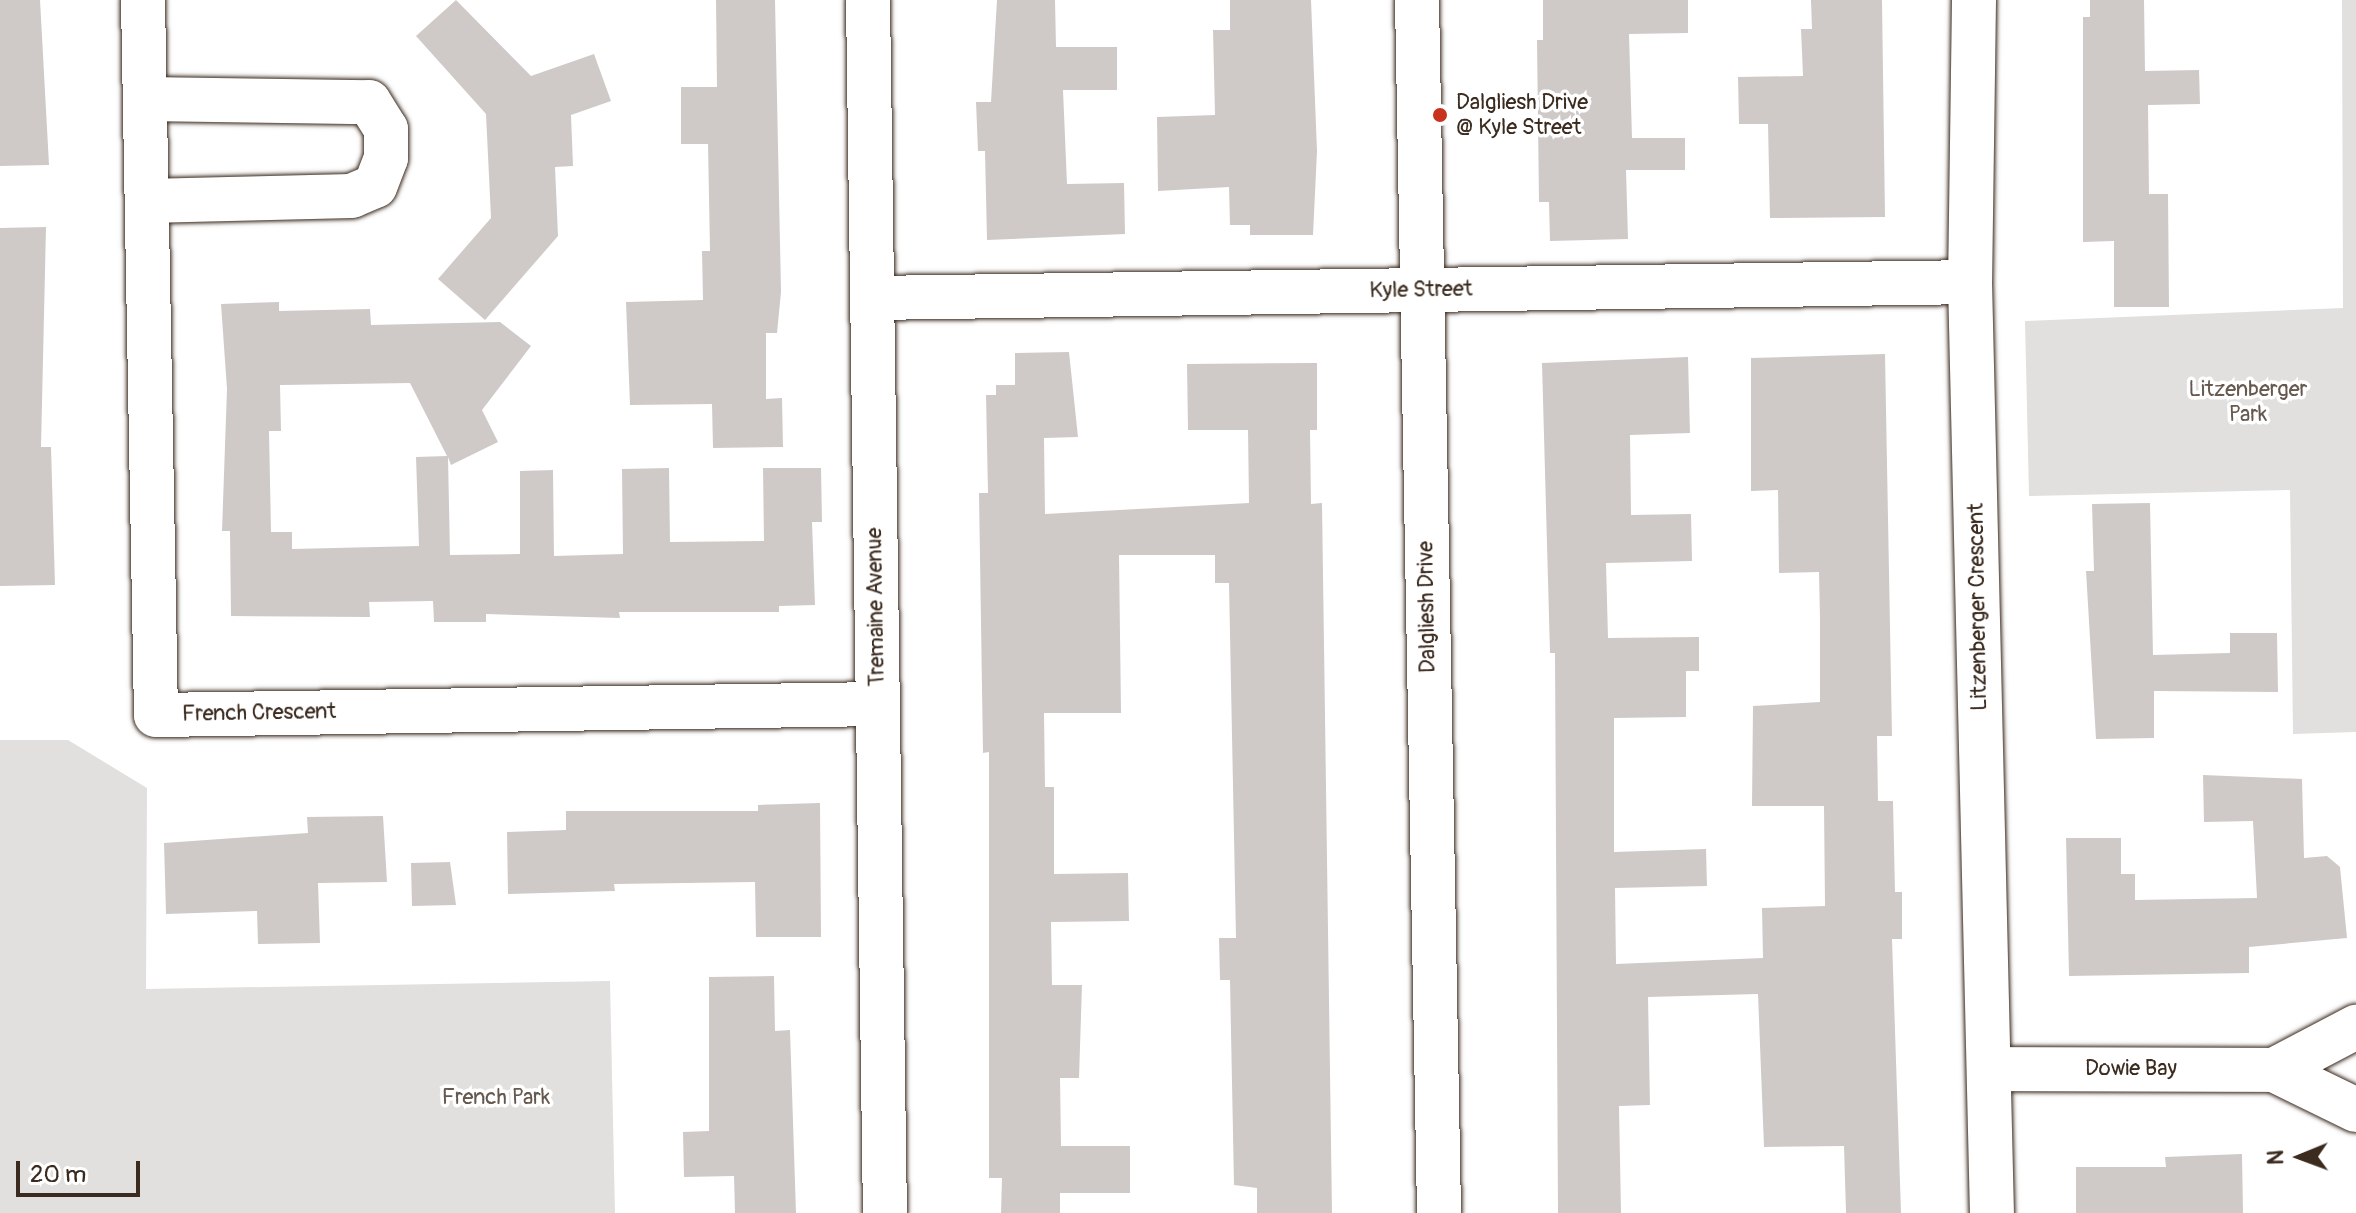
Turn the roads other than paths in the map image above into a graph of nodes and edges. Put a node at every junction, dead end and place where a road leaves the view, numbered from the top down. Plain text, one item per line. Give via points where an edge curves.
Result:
1 (143, 0) edge
2 (868, 0) edge
3 (1417, 0) edge
4 (1974, 0) edge
5 (145, 99) junction
6 (147, 201) junction
7 (1970, 282) junction
8 (1421, 290) junction
9 (872, 298) junction
10 (877, 704) junction
11 (2356, 1027) edge
12 (1989, 1069) junction
13 (2274, 1070) junction
14 (2356, 1110) edge
15 (885, 1213) edge
16 (1439, 1213) edge
17 (1992, 1213) edge

1 - 5 street, French Crescent
2 - 9 street, Tremaine Avenue
3 - 8 street, Dalgliesh Drive
4 - 7 street, Litzenberger Crescent
5 - 6 street, French Crescent
5 - 6 street via 369,102 386,129 375,186 352,196
6 - 10 street, French Crescent via 156,715
7 - 8 street, Kyle Street
7 - 12 street, Litzenberger Crescent
8 - 9 street, Kyle Street
8 - 16 street, Dalgliesh Drive
9 - 10 street, Tremaine Avenue
10 - 15 street, Tremaine Avenue
11 - 13 street, Dowie Bay
12 - 13 street, Dowie Bay
12 - 17 street, Litzenberger Crescent
13 - 14 street, Dowie Bay

